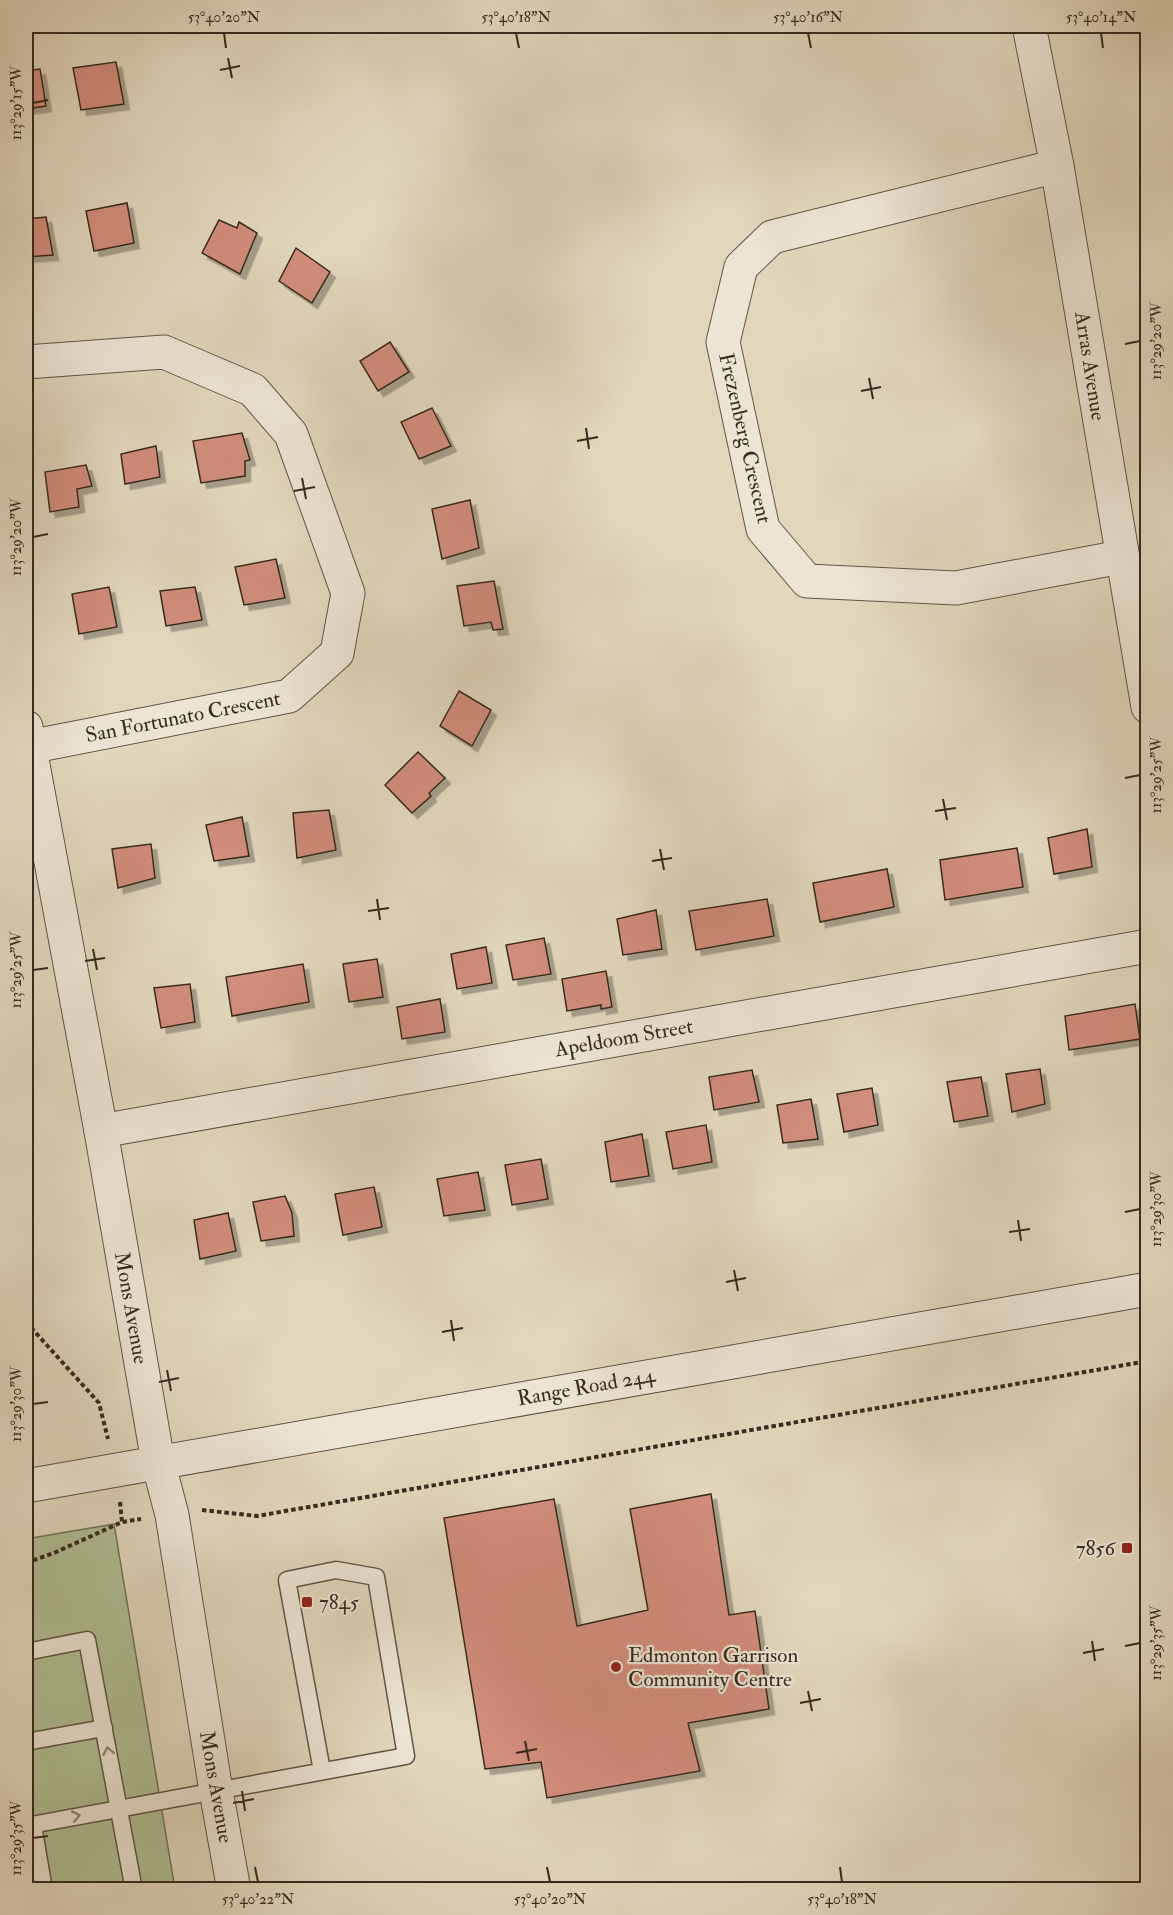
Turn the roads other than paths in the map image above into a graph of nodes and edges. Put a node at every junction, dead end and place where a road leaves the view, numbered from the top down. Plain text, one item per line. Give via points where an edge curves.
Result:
1 (1029, 26) edge
2 (1057, 166) junction
3 (26, 362) edge
4 (1121, 557) junction
5 (1148, 707) edge
6 (27, 741) edge
7 (1148, 945) edge
8 (101, 1131) junction
9 (1148, 1289) edge
10 (158, 1462) junction
11 (26, 1485) edge
12 (26, 1652) edge
13 (104, 1728) junction
14 (26, 1742) edge
15 (322, 1771) junction
16 (216, 1791) junction
17 (119, 1808) junction
18 (29, 1825) edge
19 (44, 1890) edge
20 (134, 1890) edge
21 (234, 1890) edge

1 - 2 street, Arras Avenue
2 - 4 street, Arras Avenue
2 - 4 street, Frezenberg Crescent via 772,237 741,267 723,342 763,529 807,581 956,588
3 - 6 street, San Fortunato Crescent via 164,352 253,390 291,434 348,593 337,653 289,696
4 - 5 street, Arras Avenue
6 - 8 street, Mons Avenue
7 - 8 street, Apeldoom Street
8 - 10 street, Mons Avenue
9 - 10 street, Range Road 244
10 - 11 street, Range Road 244
10 - 16 street, Mons Avenue via 172,1515
12 - 13 lane via 87,1641
13 - 14 lane
17 -> 13 lane
15 - 15 lane via 406,1756 376,1577 336,1570 287,1580
15 - 16 lane
16 - 17 lane
16 - 21 street, Mons Avenue
18 -> 17 lane
17 - 20 lane
18 - 19 lane

